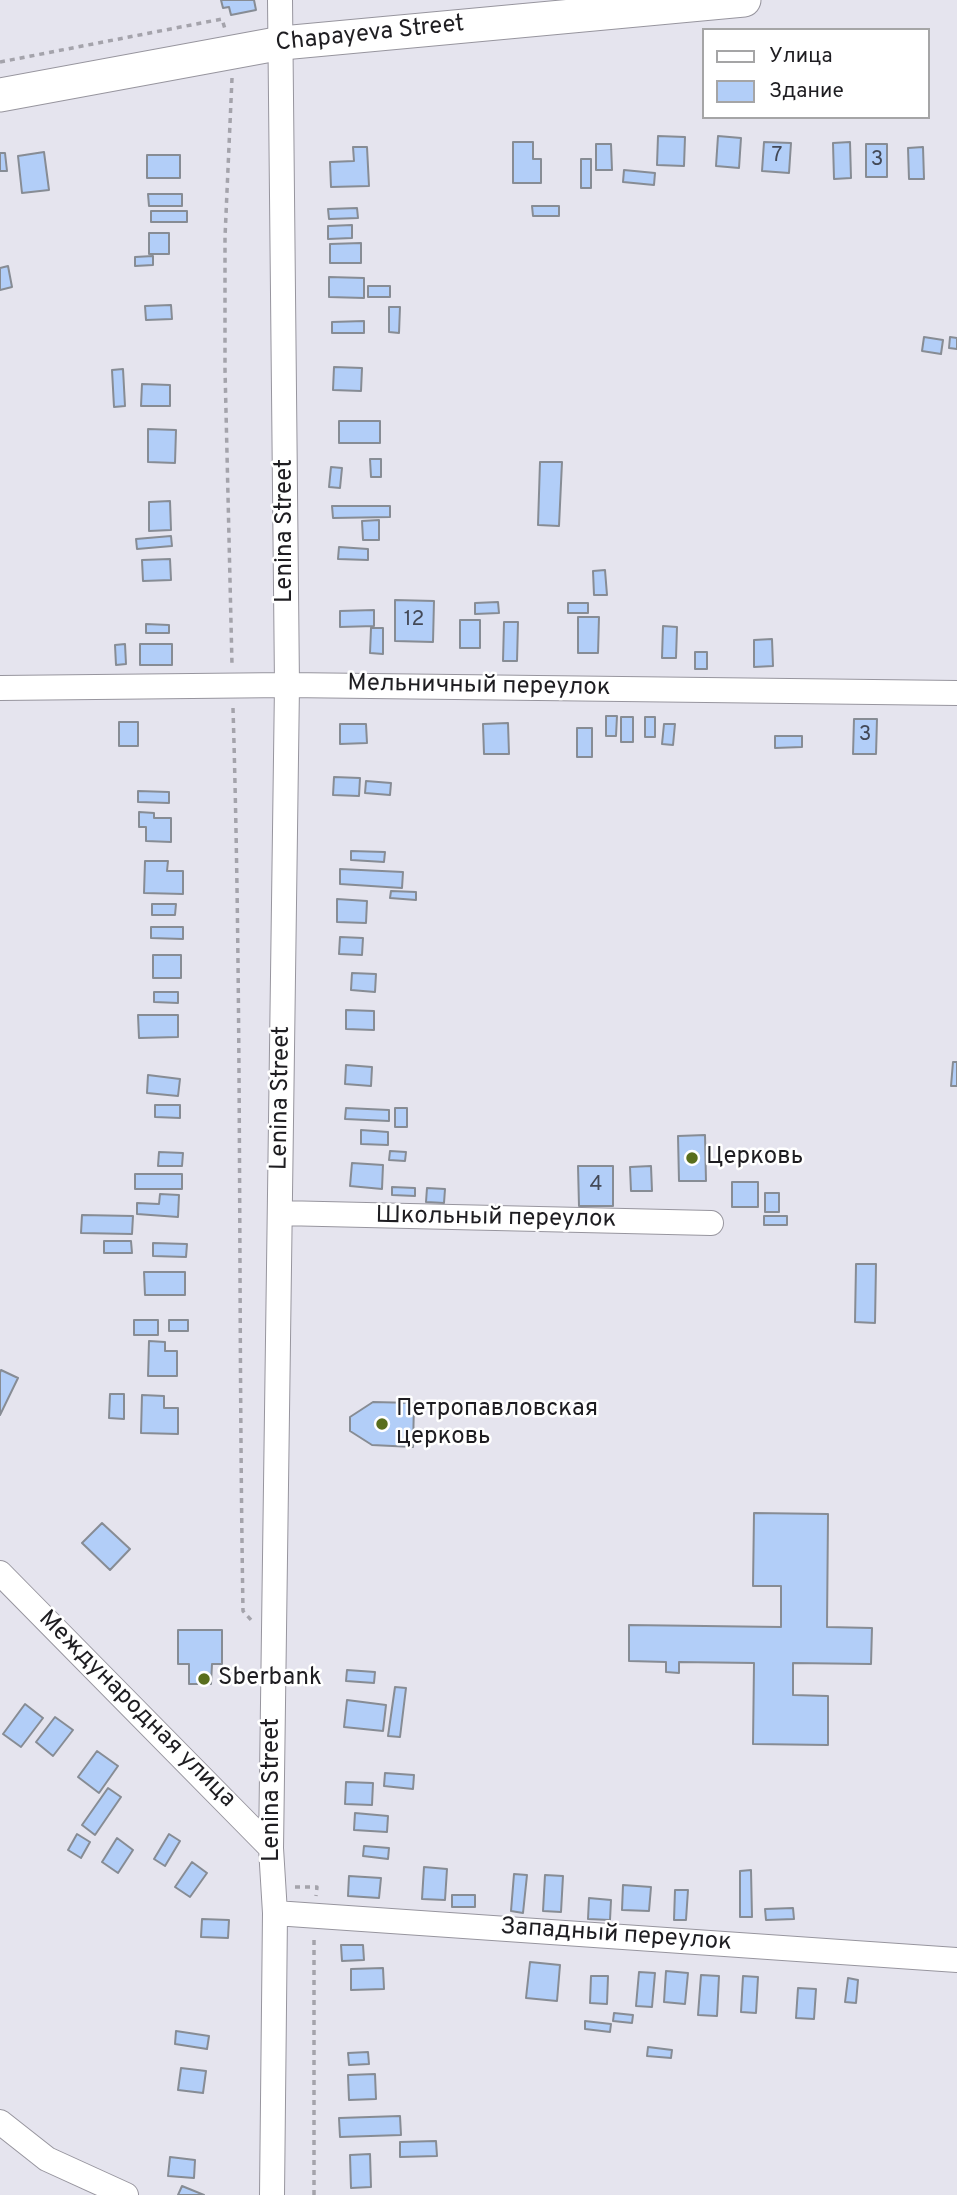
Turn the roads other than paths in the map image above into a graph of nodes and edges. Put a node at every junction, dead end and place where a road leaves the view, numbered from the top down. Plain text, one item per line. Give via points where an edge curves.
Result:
1 (280, 0) edge
2 (744, 0) edge
3 (282, 43) junction
4 (0, 95) edge
5 (287, 685) junction
6 (0, 688) edge
7 (957, 693) edge
8 (280, 1213) junction
9 (711, 1223) dead end
10 (0, 1573) edge
11 (271, 1848) junction
12 (275, 1913) junction
13 (957, 1959) edge
14 (0, 2122) edge
15 (126, 2195) edge
16 (272, 2195) edge

1 - 3 street, Lenina Street
2 - 3 main road, Chapayeva Street
3 - 4 main road, Chapayeva Street
3 - 5 street, Lenina Street
5 - 6 street, Мельничный переулок
5 - 7 street, Мельничный переулок
5 - 8 street, Lenina Street
8 - 9 street, Школьный переулок
8 - 11 street, Lenina Street
10 - 11 street, Международная улица
11 - 12 street, Lenina Street
12 - 13 street, Западный переулок
12 - 16 street, Lenina Street
14 - 15 street via 47,2159

